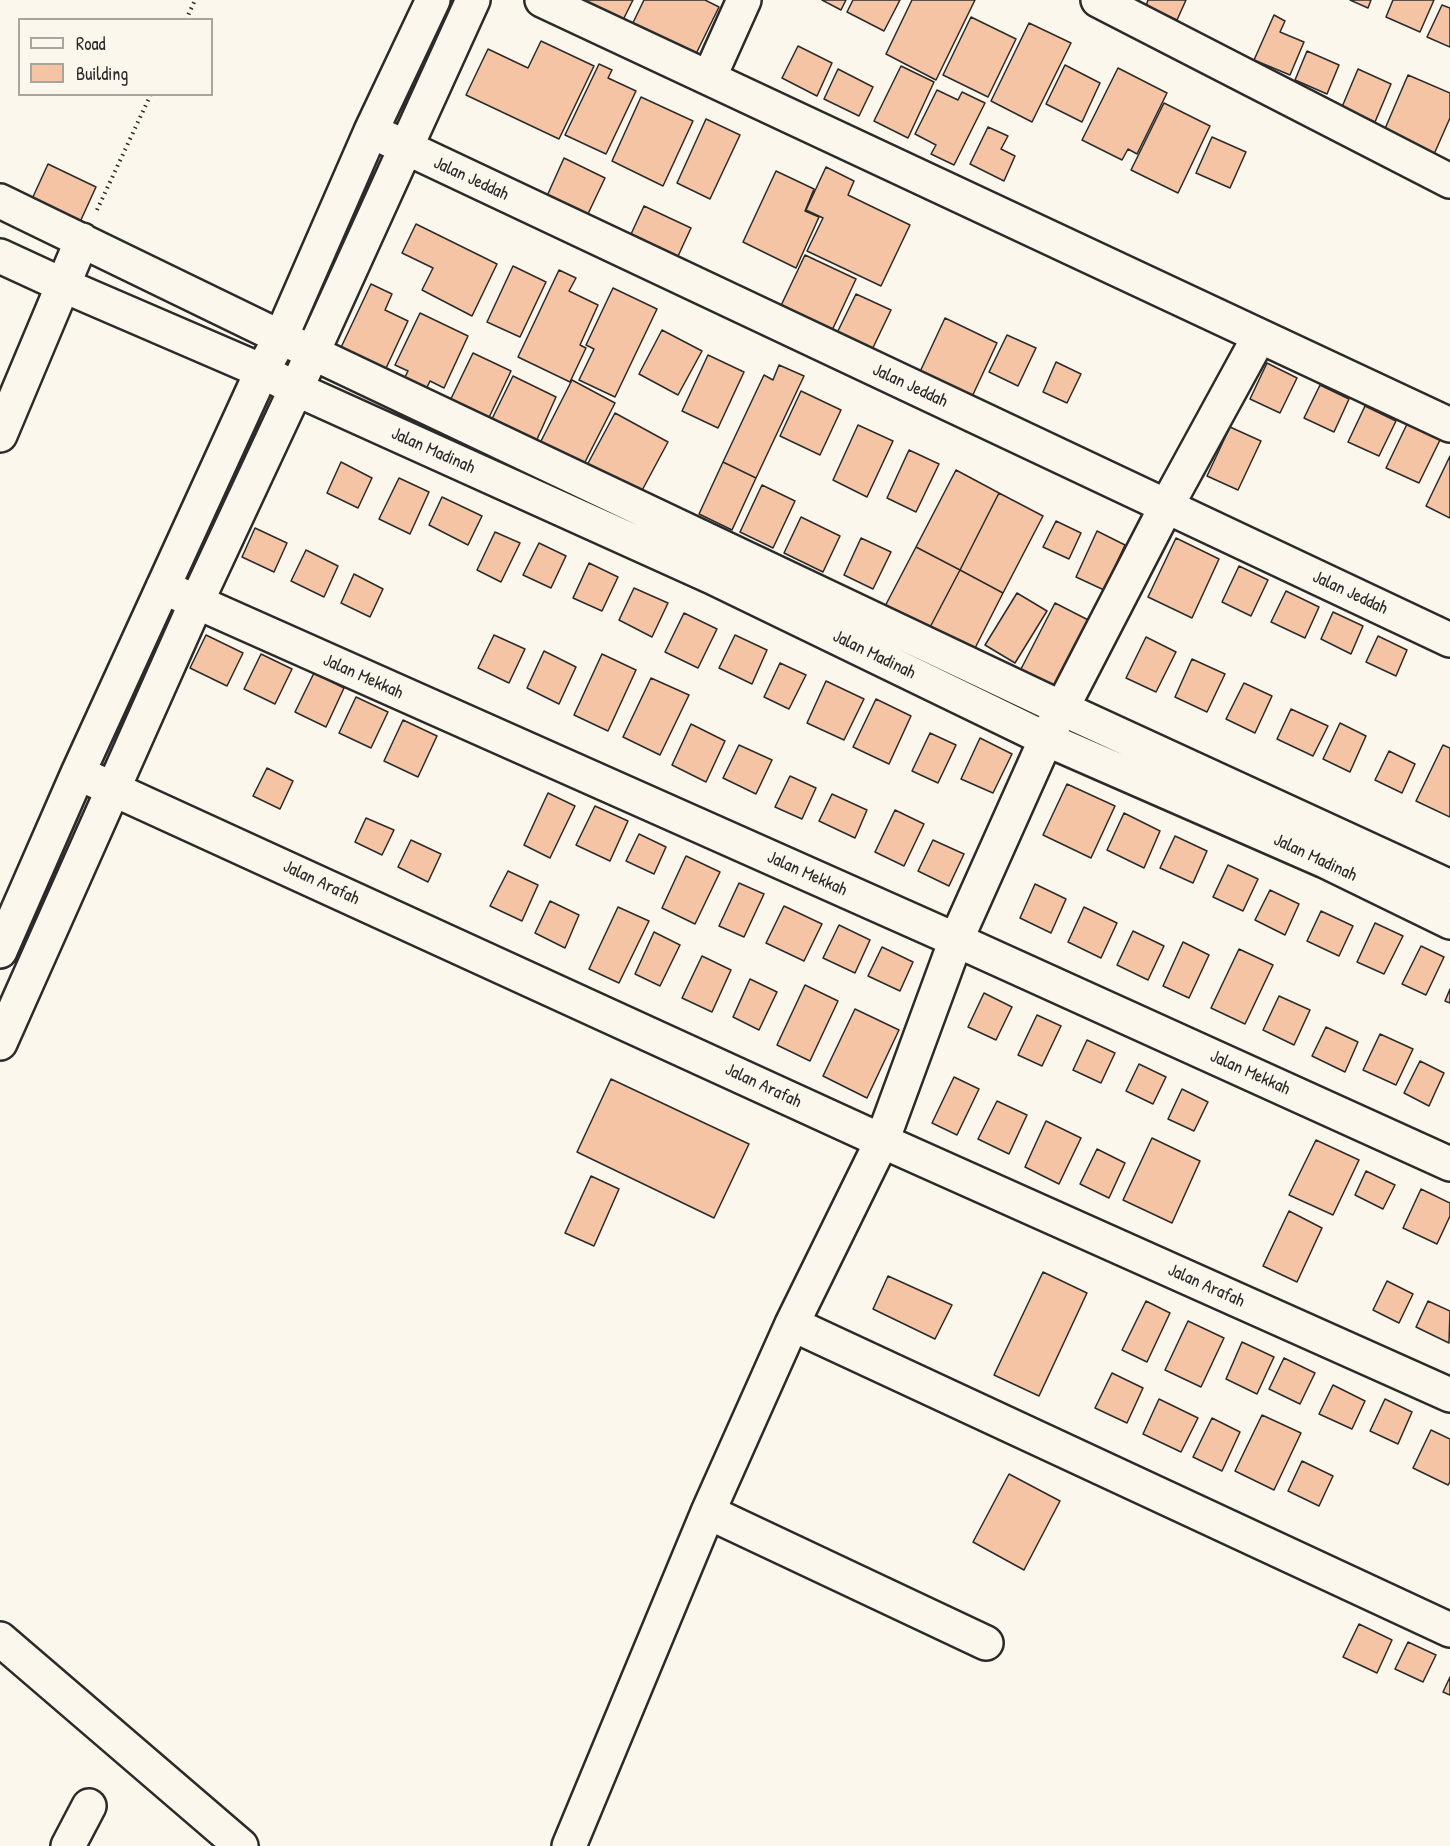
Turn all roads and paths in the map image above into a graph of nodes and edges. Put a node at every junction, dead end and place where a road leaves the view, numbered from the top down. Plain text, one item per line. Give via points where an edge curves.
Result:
1 (195, 0) edge
2 (433, 0) edge
3 (473, 0) edge
4 (542, 0) edge
5 (744, 0) edge
6 (1098, 0) edge
7 (187, 18) edge
8 (709, 78) junction
9 (150, 96) edge
10 (371, 131) junction
11 (404, 147) junction
12 (1450, 181) edge
13 (0, 201) edge
14 (82, 240) junction
15 (0, 255) edge
16 (64, 286) junction
17 (281, 337) junction
18 (1259, 337) junction
19 (313, 353) junction
20 (262, 371) junction
21 (296, 389) junction
22 (1450, 425) edge
23 (0, 435) edge
24 (1166, 507) junction
25 (163, 588) junction
26 (196, 603) junction
27 (1450, 640) edge
28 (1061, 708) junction
29 (1046, 739) junction
30 (78, 772) junction
31 (115, 788) junction
32 (1450, 887) edge
33 (1450, 922) edge
34 (956, 940) junction
35 (0, 951) edge
36 (0, 1043) edge
37 (882, 1141) junction
38 (1450, 1164) edge
39 (792, 1324) junction
40 (1450, 1395) edge
41 (708, 1512) junction
42 (1450, 1630) edge
43 (0, 1639) edge
44 (986, 1643) dead end
45 (89, 1806) dead end
46 (68, 1846) edge
47 (241, 1846) edge
48 (569, 1846) edge

1 - 7 path
2 - 10 street
3 - 11 street
4 - 8 street
5 - 8 street
6 - 12 street
8 - 18 street
9 - 14 path
10 - 11 street, Jalan Jeddah
10 - 17 street
11 - 19 street
11 - 24 street, Jalan Jeddah
13 - 14 street, Jalan Madinah
14 - 16 street
14 - 17 street, Jalan Madinah
15 - 16 street, Jalan Madinah
16 - 20 street, Jalan Madinah
16 - 23 street
17 - 19 street, Jalan Madinah
17 - 20 street
18 - 22 street
18 - 24 street
19 - 21 street
19 - 28 street, Jalan Madinah
20 - 21 street, Jalan Madinah
20 - 25 street
21 - 26 street
21 - 29 street, Jalan Madinah via 712,577
24 - 27 street, Jalan Jeddah
24 - 28 street
25 - 26 street, Jalan Mekkah
25 - 30 street
26 - 31 street
26 - 34 street, Jalan Mekkah
28 - 29 street
28 - 32 street, Jalan Madinah
29 - 33 street, Jalan Madinah via 1325,861
29 - 34 street
30 - 31 street, Jalan Arafah
30 - 35 street
31 - 36 street
31 - 37 street, Jalan Arafah
34 - 37 street
34 - 38 street, Jalan Mekkah
37 - 39 street
37 - 40 street, Jalan Arafah
39 - 41 street
39 - 42 street
41 - 44 street
41 - 48 street
43 - 47 street
45 - 46 street

